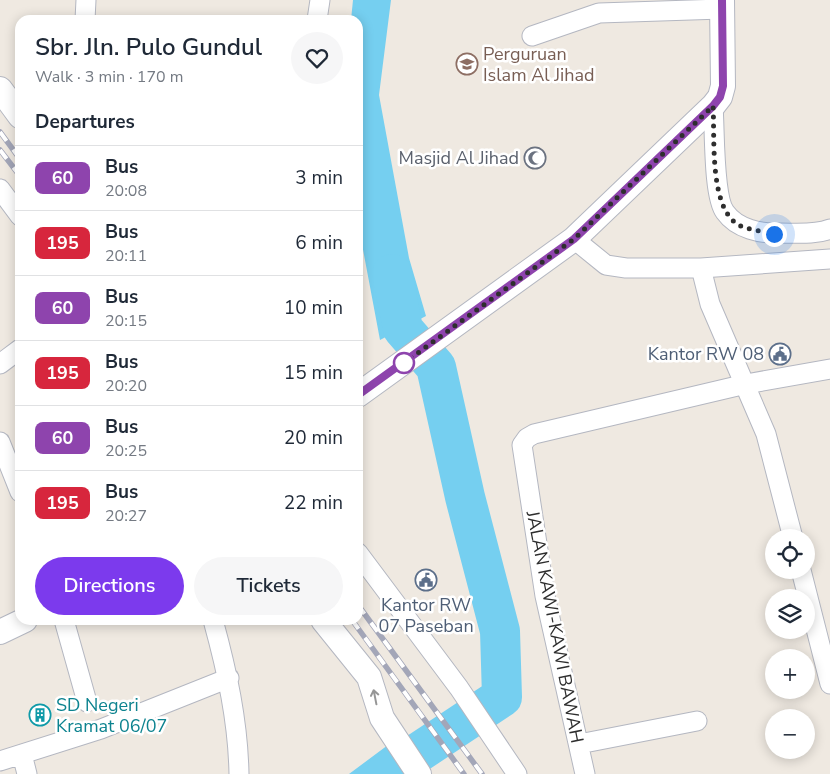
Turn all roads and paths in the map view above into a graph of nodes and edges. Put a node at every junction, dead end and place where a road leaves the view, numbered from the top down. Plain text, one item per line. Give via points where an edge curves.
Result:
1 (86, 0) edge
2 (320, 0) edge
3 (722, 5) edge
4 (85, 15) edge
5 (318, 15) edge
6 (532, 36) dead end
7 (0, 89) edge
8 (713, 106) junction
9 (15, 109) edge
10 (0, 190) edge
11 (15, 210) edge
12 (830, 229) edge
13 (574, 239) junction
14 (830, 260) edge
15 (701, 268) junction
16 (15, 353) edge
17 (0, 364) edge
18 (830, 369) edge
19 (746, 384) junction
20 (363, 391) edge
21 (0, 442) edge
22 (15, 480) edge
23 (791, 529) edge
24 (363, 560) edge
25 (803, 579) edge
26 (15, 625) edge
27 (65, 625) edge
28 (214, 625) edge
29 (327, 625) edge
30 (0, 632) edge
31 (229, 678) junction
32 (830, 684) edge
33 (87, 702) dead end
34 (697, 721) dead end
35 (579, 744) junction
36 (22, 754) junction
37 (0, 761) edge
38 (416, 771) edge
39 (27, 774) edge
40 (239, 774) edge
41 (517, 774) edge
42 (585, 774) edge

1 - 4 street
2 - 5 street
3 - 6 street via 599,13
3 - 8 street via 723,86
7 - 9 street
8 - 12 street via 717,180 723,209 728,215 737,224 774,234
8 - 13 street
10 - 11 street
13 - 15 street via 606,265
13 - 20 street
14 - 15 street
15 - 19 street via 710,304
16 - 17 street
18 - 19 street, JALAN KAWI-KAWI BAWAH
19 - 23 street via 766,434
19 - 35 street, JALAN KAWI-KAWI BAWAH via 534,434 522,445 545,596
21 - 22 street
24 - 41 street via 459,688
25 - 32 street
26 - 30 street
27 - 33 street
28 - 31 street
38 -> 29 street via 382,718 369,677
31 - 36 street via 102,728
31 - 40 street
34 - 35 street
35 - 42 street, JALAN KAWI-KAWI BAWAH
36 - 37 street
36 - 39 street

